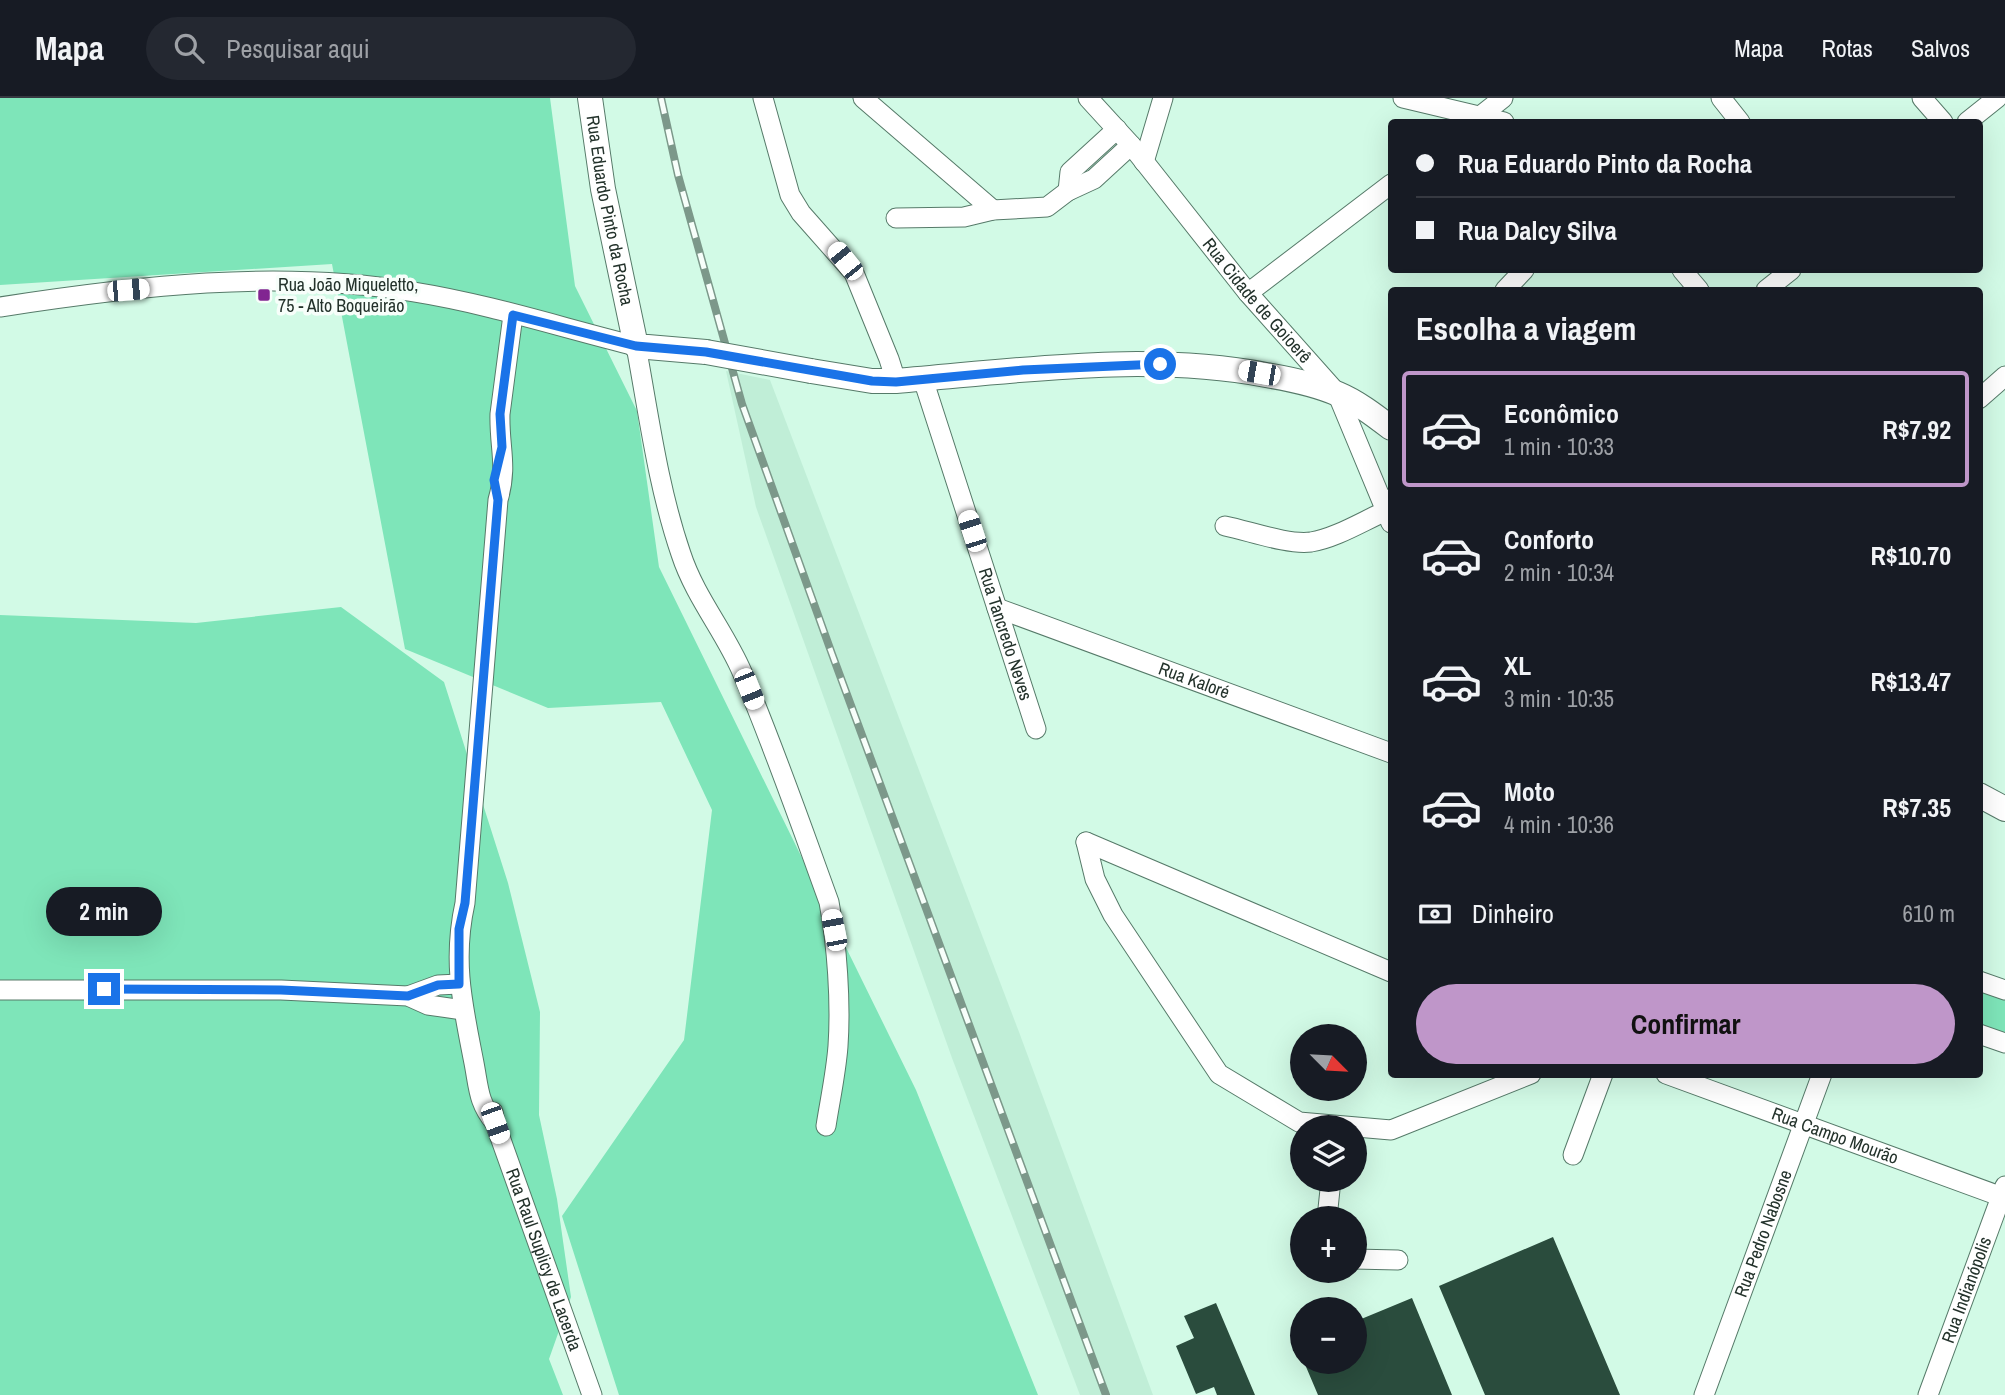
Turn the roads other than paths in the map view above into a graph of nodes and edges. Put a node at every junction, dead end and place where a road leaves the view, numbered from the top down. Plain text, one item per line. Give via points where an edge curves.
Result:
1 (590, 98) edge
2 (763, 98) edge
3 (863, 98) edge
4 (1088, 98) edge
5 (1163, 98) edge
6 (1403, 98) edge
7 (1503, 98) edge
8 (1721, 98) edge
9 (1922, 98) edge
10 (1997, 98) edge
11 (1475, 119) edge
12 (1738, 119) edge
13 (1940, 119) edge
14 (1971, 119) edge
15 (1117, 129) junction
16 (1131, 145) junction
17 (1144, 162) junction
18 (1388, 186) edge
19 (1068, 191) junction
20 (993, 210) junction
21 (896, 218) dead end
22 (1521, 273) edge
23 (1685, 273) edge
24 (1787, 273) edge
25 (1508, 287) edge
26 (1696, 287) edge
27 (1770, 287) edge
28 (1248, 293) junction
29 (0, 307) edge
30 (513, 315) junction
31 (636, 346) junction
32 (2005, 376) edge
33 (923, 379) junction
34 (896, 382) junction
35 (1337, 393) junction
36 (1983, 395) edge
37 (1388, 420) edge
38 (1388, 507) edge
39 (1388, 512) edge
40 (1226, 526) dead end
41 (997, 608) junction
42 (1037, 729) dead end
43 (1388, 751) edge
44 (1983, 797) edge
45 (2005, 809) edge
46 (1388, 971) edge
47 (1983, 982) edge
48 (459, 984) junction
49 (0, 990) edge
50 (2005, 990) edge
51 (408, 996) junction
52 (463, 1010) junction
53 (1983, 1035) edge
54 (2005, 1043) edge
55 (1521, 1078) edge
56 (1602, 1078) edge
57 (1678, 1078) edge
58 (1820, 1078) edge
59 (1290, 1117) edge
60 (1803, 1124) junction
61 (825, 1126) dead end
62 (1367, 1128) edge
63 (1573, 1155) dead end
64 (2004, 1193) edge
65 (1367, 1259) edge
66 (1398, 1260) dead end
67 (592, 1395) edge
68 (1704, 1395) edge
69 (1928, 1395) edge

1 - 31 main road, Rua Eduardo Pinto da Rocha via 603,189
2 - 34 street via 790,195 854,272
3 - 20 street
4 - 15 street, Rua Cidade de Goioerê
5 - 17 street
6 - 11 street
7 - 11 street
8 - 12 street
9 - 13 street
10 - 14 street
15 - 16 street, Rua Cidade de Goioerê
15 - 19 street via 1070,172
16 - 17 street, Rua Cidade de Goioerê
16 - 19 street via 1094,179
17 - 28 street, Rua Cidade de Goioerê
18 - 28 street
19 - 20 street via 1047,207
20 - 21 street via 964,217
22 - 25 street
23 - 26 street
24 - 27 street
28 - 35 street, Rua Cidade de Goioerê
29 - 30 street via 120,291 269,281 411,291
30 - 31 street
30 - 48 street, Rua Raul Suplicy de Lacerda via 506,374 511,412 494,480 498,500 465,903 471,936 460,963
31 - 34 main road, bridge via 706,352
31 - 61 street via 681,557 741,670 829,902 838,1049
32 - 36 street
33 - 34 main road
33 - 35 main road via 1177,363 1253,372
33 - 41 street, Rua Tancredo Neves
35 - 37 main road
35 - 38 street, Rua Cidade de Goioerê
39 - 40 street via 1309,542
41 - 42 street, Rua Tancredo Neves
41 - 43 street, Rua Kaloré
44 - 45 main road
46 - 59 street via 1086,842 1095,879 1113,915 1219,1074
47 - 50 street
48 - 51 street via 438,985
48 - 52 street, Rua Raul Suplicy de Lacerda
49 - 51 street via 220,989
51 - 52 street via 428,1005
52 - 67 street, Rua Raul Suplicy de Lacerda via 475,1066 489,1094 495,1123
53 - 54 street
55 - 62 street via 1391,1130
56 - 63 street
57 - 60 street, Rua Campo Mourão
58 - 60 street, Rua Pedro Nabosne
60 - 64 street, Rua Campo Mourão
60 - 68 street, Rua Pedro Nabosne
64 - 69 street, Rua Indianópolis
65 - 66 street

